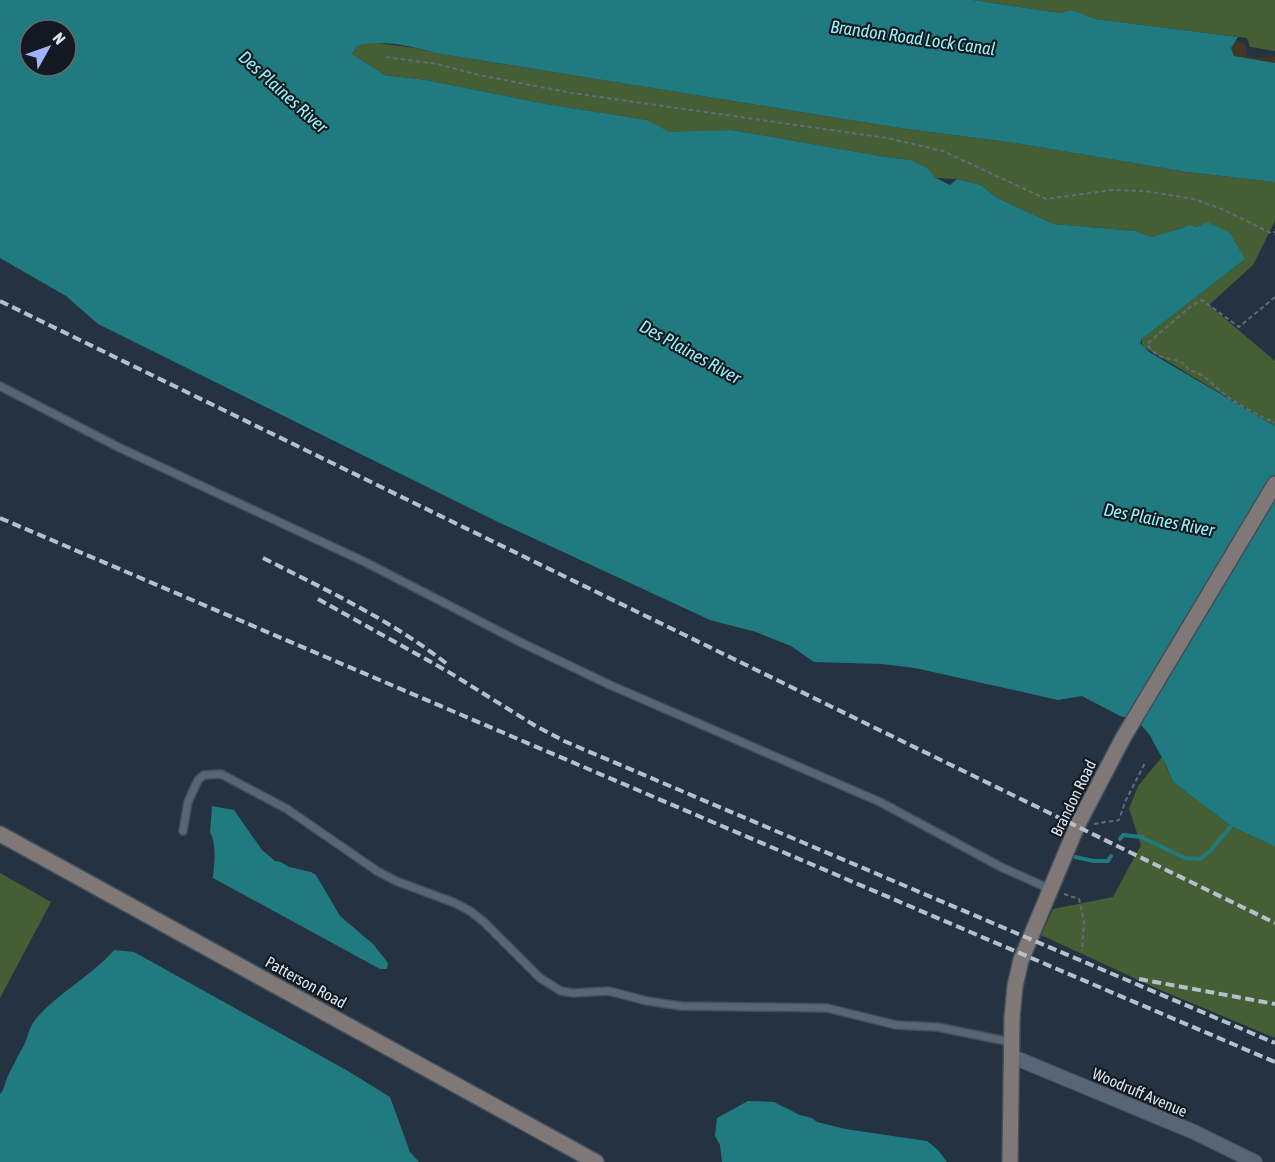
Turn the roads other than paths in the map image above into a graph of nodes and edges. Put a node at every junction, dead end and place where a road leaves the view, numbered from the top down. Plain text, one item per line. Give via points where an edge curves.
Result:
1 (0, 386) edge
2 (1275, 484) edge
3 (183, 831) dead end
4 (0, 834) edge
5 (1050, 889) junction
6 (1011, 1049) junction
7 (596, 1162) edge
8 (1010, 1162) edge
9 (1256, 1162) edge

1 - 5 lane via 118,447 365,561 520,642 880,802
2 - 5 street, Brandon Road via 1123,738 1077,826
3 - 6 lane via 188,802 198,780 204,775 221,774 287,809 377,871 470,911 540,978 561,991 609,991 681,1006 827,1008 896,1024 946,1028
4 - 7 street, Patterson Road
5 - 6 street, Brandon Road via 1021,960 1015,986
6 - 8 street, Brandon Road
6 - 9 street, Woodruff Avenue

